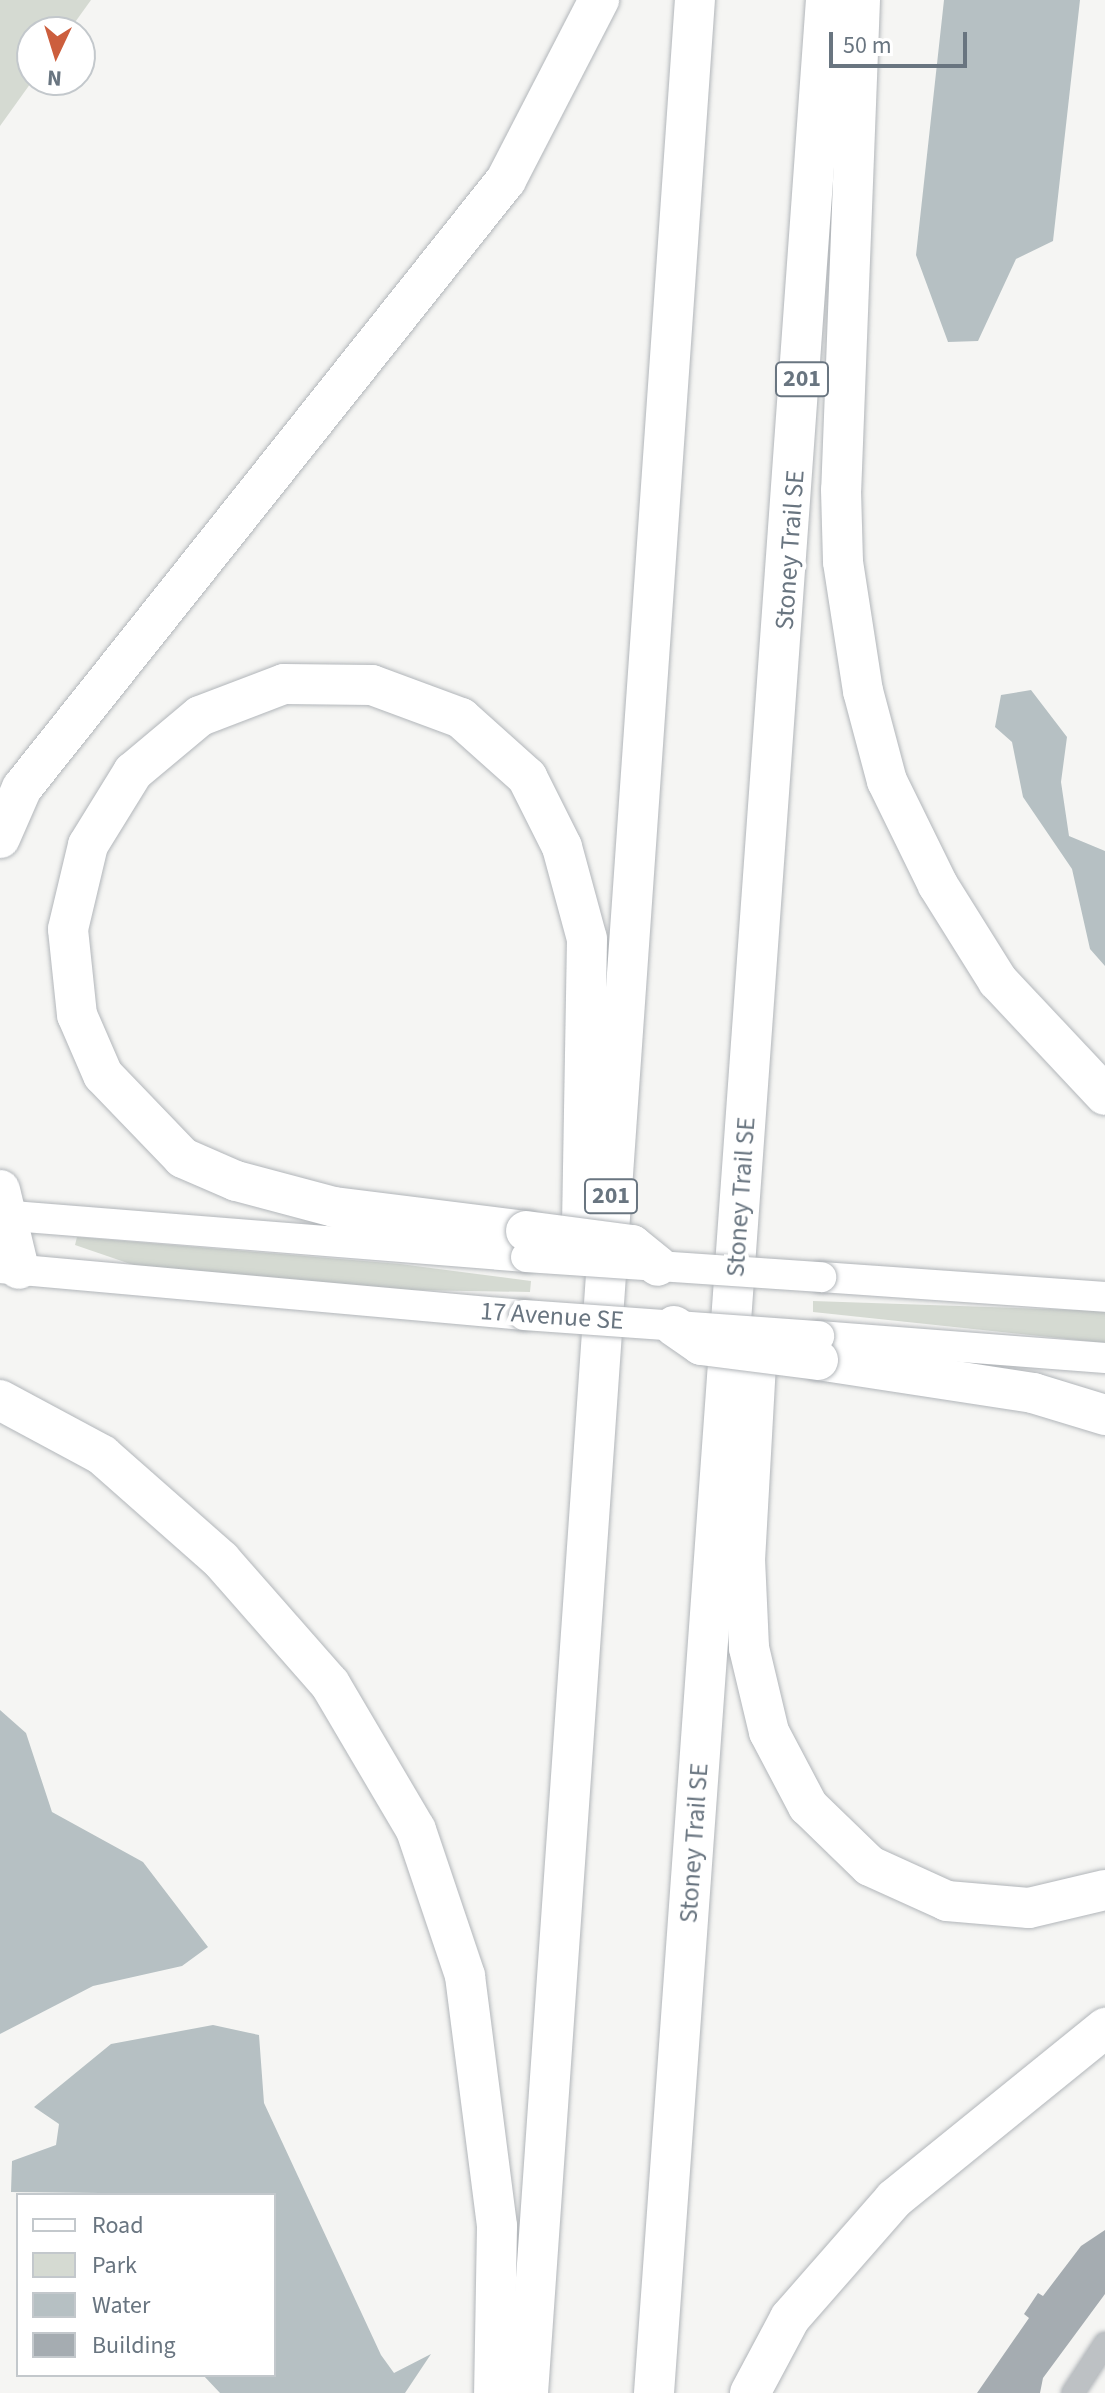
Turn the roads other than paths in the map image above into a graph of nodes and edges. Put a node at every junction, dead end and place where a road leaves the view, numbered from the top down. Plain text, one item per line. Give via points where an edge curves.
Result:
1 (599, 0) edge
2 (695, 0) edge
3 (826, 0) edge
4 (860, 0) edge
5 (773, 757) junction
6 (0, 838) edge
7 (1105, 1095) edge
8 (1, 1207) edge
9 (526, 1244) junction
10 (658, 1266) joint
11 (10, 1269) edge
12 (1105, 1297) edge
13 (674, 1326) joint
14 (819, 1348) junction
15 (1105, 1358) edge
16 (0, 1400) edge
17 (1105, 1415) edge
18 (563, 1871) junction
19 (1105, 1890) edge
20 (1105, 2028) edge
21 (1105, 2344) edge
22 (494, 2393) edge
23 (528, 2393) edge
24 (654, 2393) edge
25 (750, 2393) edge
26 (1073, 2393) edge

1 - 6 highway via 506,180 22,788
2 - 18 highway, 201
3 - 5 highway, Stoney Trail SE / 201
4 - 7 highway via 841,490 843,562 863,691 887,781 938,885 998,981
5 - 19 highway via 784,789 745,1559 754,1692 808,1806 836,1839 906,1888 947,1901 1029,1908
5 - 24 highway, Stoney Trail SE / 201
8 - 9 main road
8 - 11 highway
9 - 10 highway, bridge via 632,1245
9 - 18 highway via 334,1207 236,1181 183,1158 103,1075 77,1015 68,929 88,845 133,772 200,716 284,684 387,691 461,718 527,777 562,847 587,939 584,1197 551,1820
10 - 12 main road, bridge
11 - 13 main road, 17 Avenue SE, bridge
13 - 14 highway, bridge via 701,1345
14 - 15 main road
14 - 17 highway via 1033,1393
16 - 22 highway via 102,1455 221,1560 330,1684 416,1830 465,1976 497,2226
18 - 23 highway, 201
20 - 25 highway via 894,2199 790,2318
21 - 26 street

